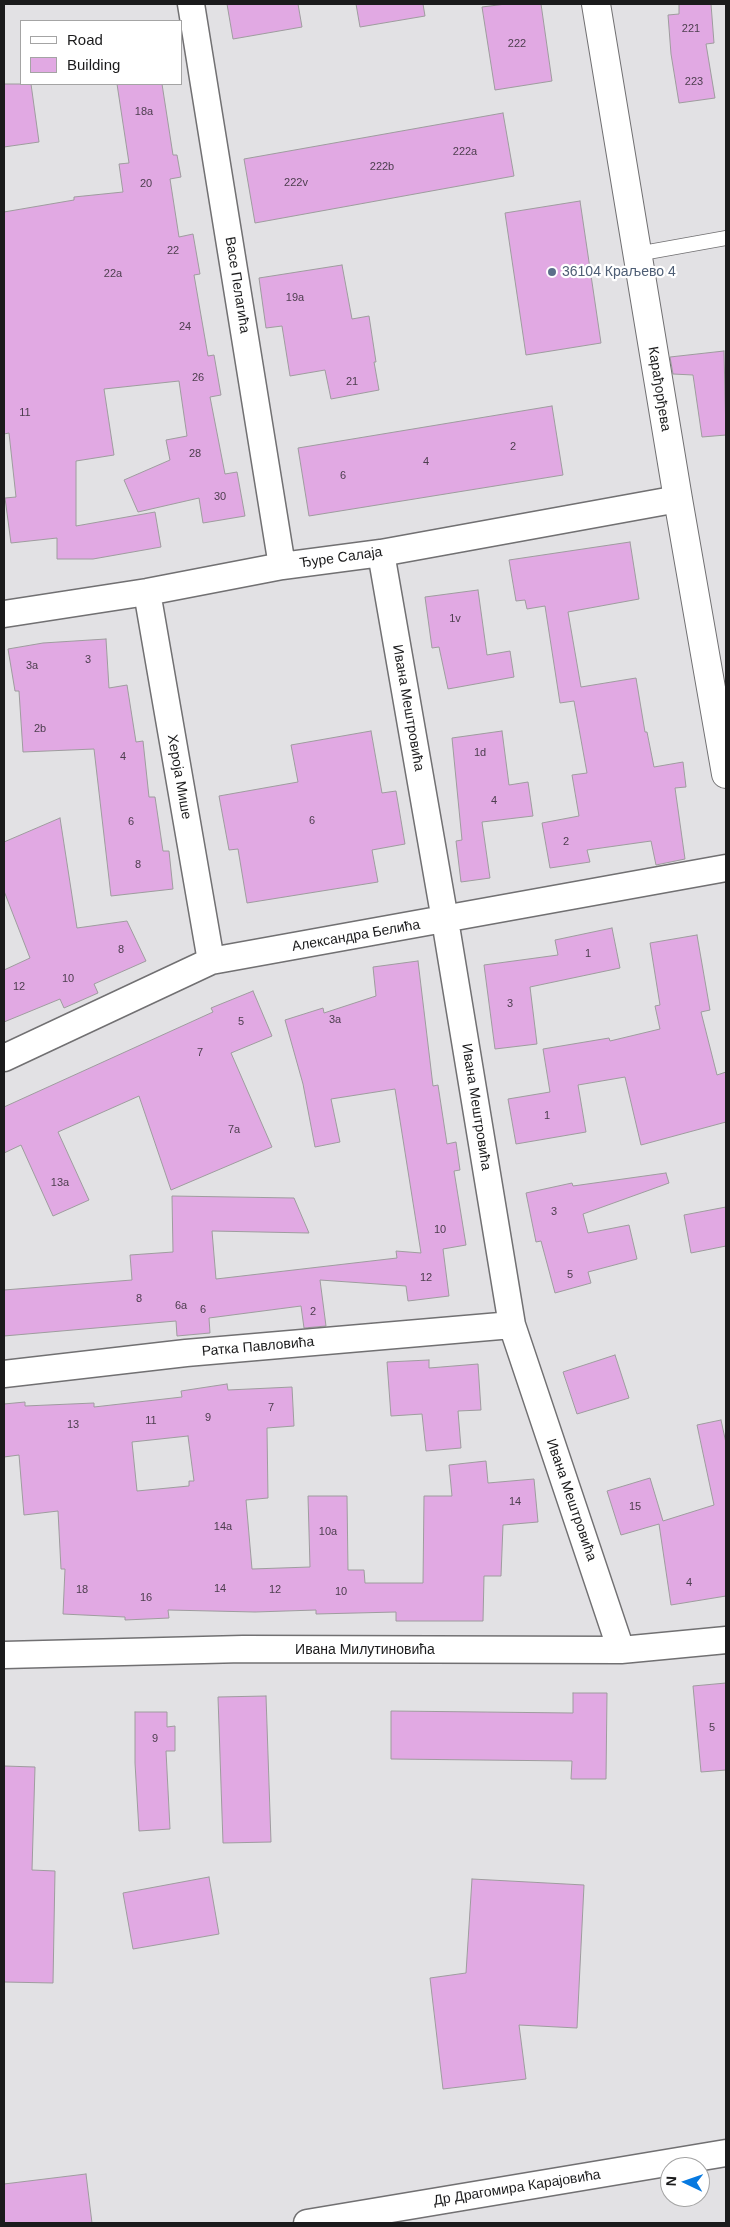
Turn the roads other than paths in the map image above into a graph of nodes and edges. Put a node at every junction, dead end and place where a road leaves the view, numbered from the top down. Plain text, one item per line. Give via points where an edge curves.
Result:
1 (191, 4) edge
2 (596, 4) edge
3 (726, 238) edge
4 (637, 254) junction
5 (678, 499) junction
6 (381, 553) junction
7 (282, 566) junction
8 (147, 592) junction
9 (4, 614) edge
10 (726, 774) edge
11 (726, 868) edge
12 (445, 920) junction
13 (211, 961) junction
14 (4, 1058) edge
15 (512, 1325) junction
16 (4, 1374) edge
17 (726, 1640) edge
18 (621, 1650) junction
19 (4, 1655) edge
20 (726, 2153) edge
21 (408, 2215) edge
22 (307, 2223) edge

1 - 7 street, Васе Пелагића
2 - 4 street, Карађорђева
3 - 4 lane
4 - 5 street, Карађорђева
5 - 6 street, Ђуре Салаја
5 - 10 street, Карађорђева
6 - 7 street, Ђуре Салаја
6 - 12 street, Ивана Мештровића
7 - 8 street, Ђуре Салаја
8 - 9 street, Ђуре Салаја
8 - 13 street, Хероја Мише
11 - 12 street, Александра Белића
12 - 13 street, Александра Белића
12 - 15 street, Ивана Мештровића
13 - 14 street, Александра Белића
15 - 16 street, Ратка Павловића via 186,1353
15 - 18 street, Ивана Мештровића
17 - 18 street, Ивана Милутиновића
18 - 19 street, Ивана Милутиновића via 243,1650
20 - 21 street, Др Драгомира Карајовића
21 - 22 street, Др Драгомира Карајовића

